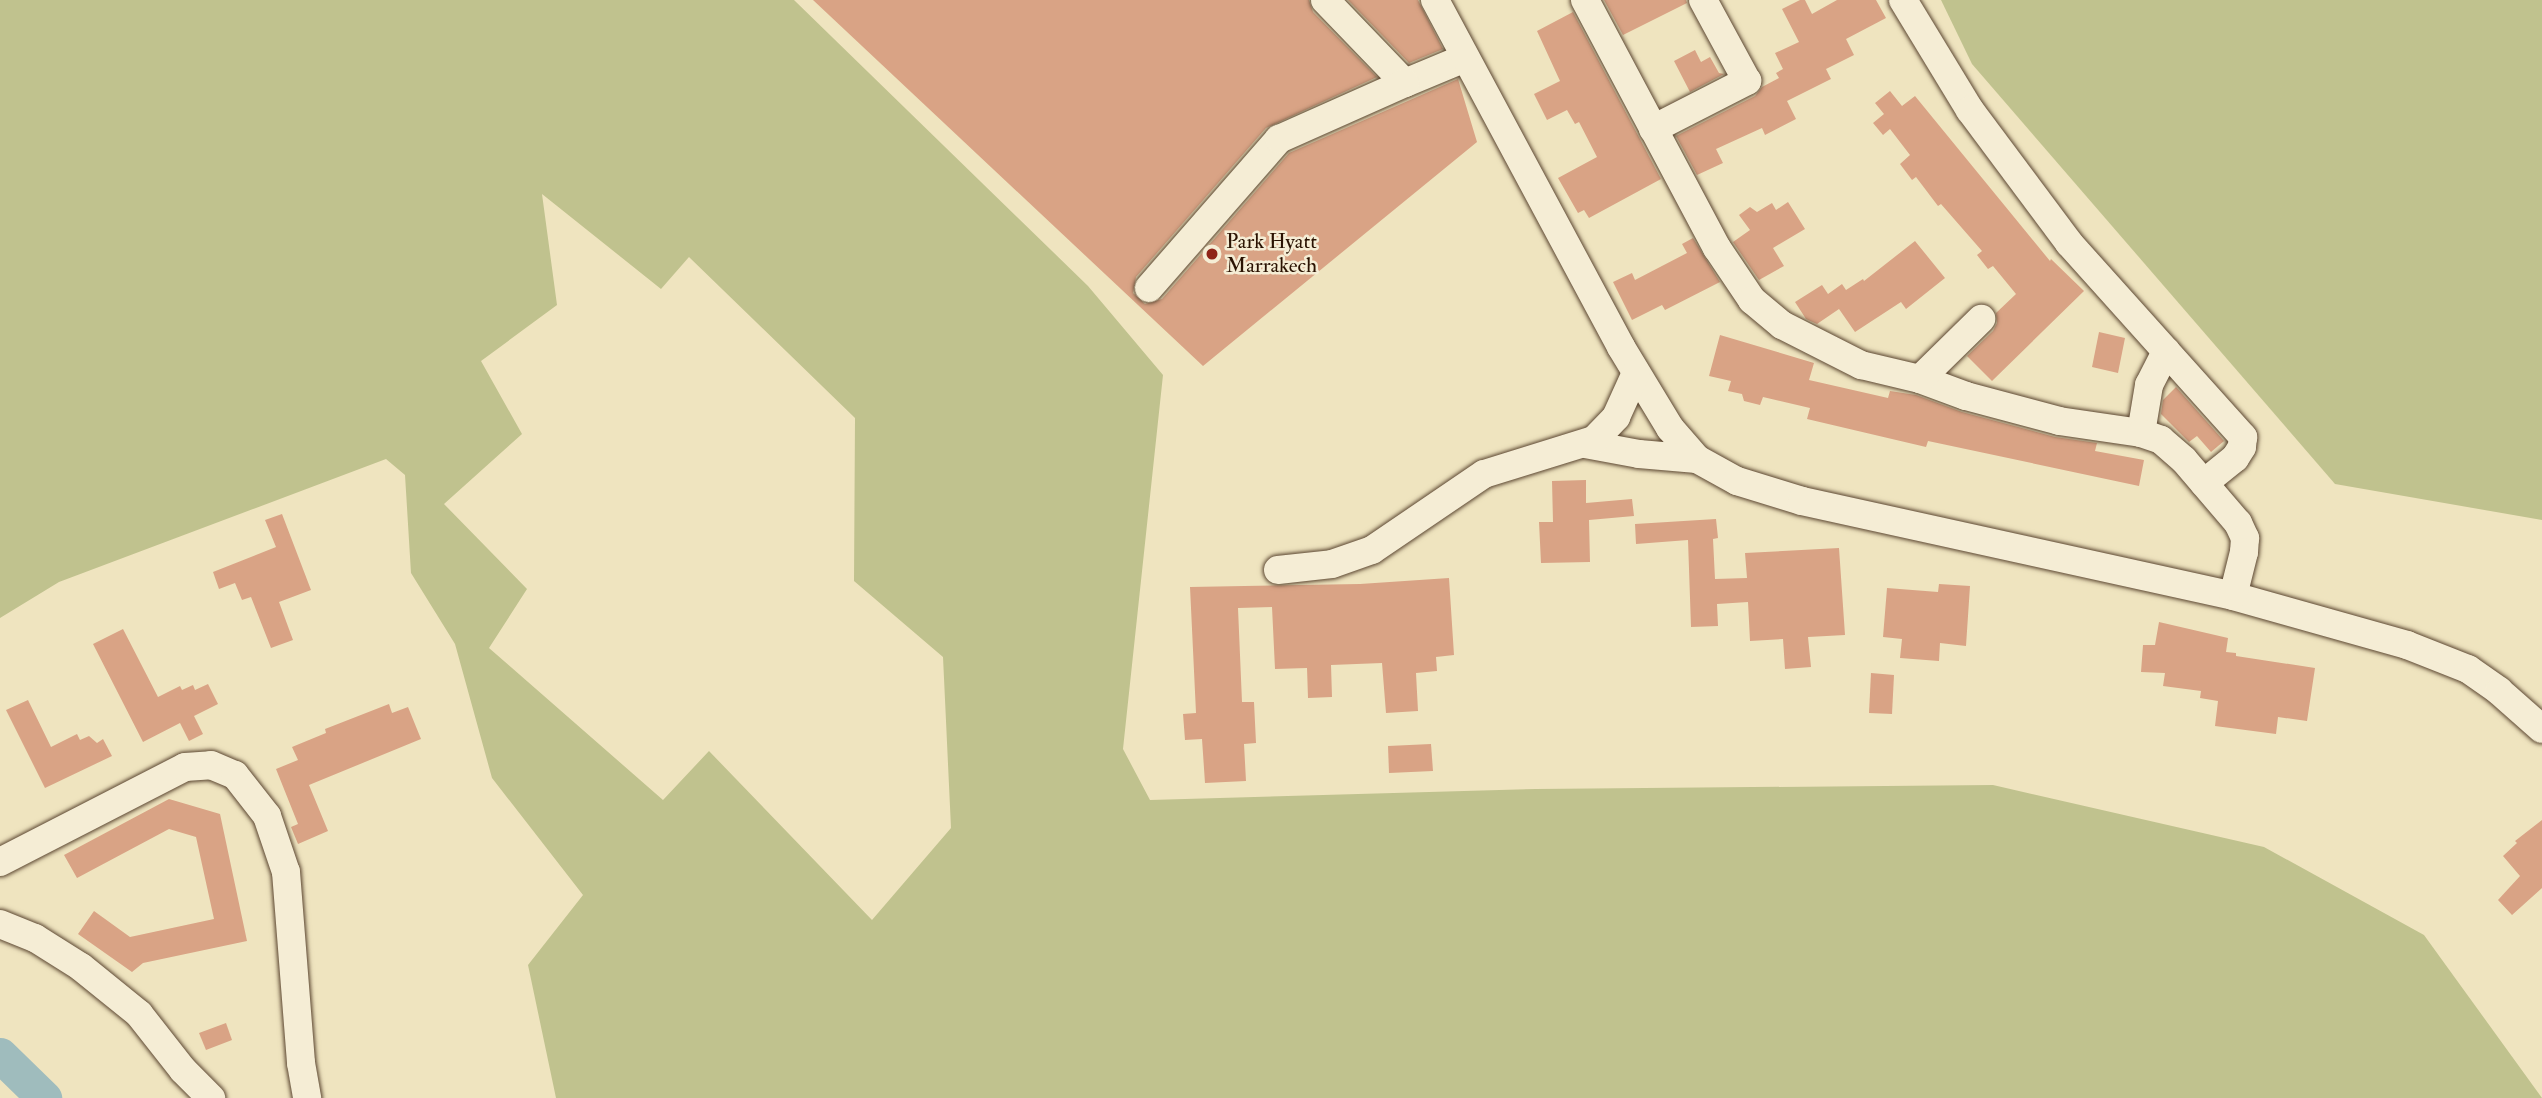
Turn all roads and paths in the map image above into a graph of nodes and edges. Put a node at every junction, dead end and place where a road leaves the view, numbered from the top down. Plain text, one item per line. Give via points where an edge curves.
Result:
1 (1325, 0) edge
2 (1435, 0) edge
3 (1585, 0) edge
4 (1703, 0) edge
5 (1903, 0) edge
6 (1465, 58) junction
7 (1405, 83) junction
8 (1653, 129) junction
9 (1149, 288) dead end
10 (1981, 319) dead end
11 (2166, 351) junction
12 (1636, 373) junction
13 (1920, 379) junction
14 (1611, 424) junction
15 (2141, 433) junction
16 (1585, 444) junction
17 (1630, 453) junction
18 (1697, 459) junction
19 (2204, 483) junction
20 (1278, 570) dead end
21 (2233, 596) junction
22 (2542, 729) edge
23 (0, 862) edge
24 (0, 924) edge
25 (211, 1098) edge
26 (307, 1098) edge

1 - 7 street
2 - 6 street
3 - 8 street
4 - 8 street via 1747,80
5 - 11 street via 1970,110 2069,243
6 - 7 street
6 - 12 street
7 - 9 street via 1279,139
8 - 13 street via 1689,200 1752,300 1782,325 1851,360
10 - 13 street
11 - 15 street via 2149,385
11 - 19 street via 2243,437 2235,458
12 - 14 street
12 - 18 street
13 - 15 street via 2059,421
14 - 16 street
14 - 17 street
15 - 19 street via 2161,440
16 - 17 street
16 - 20 street via 1484,474 1362,554 1332,564
17 - 18 street
18 - 21 street via 1737,481 1802,501
19 - 21 street via 2245,538
21 - 22 street via 2440,656 2469,669
23 - 26 street via 185,767 211,765 235,775 267,816 286,872
24 - 25 street via 35,938 81,967 139,1014

